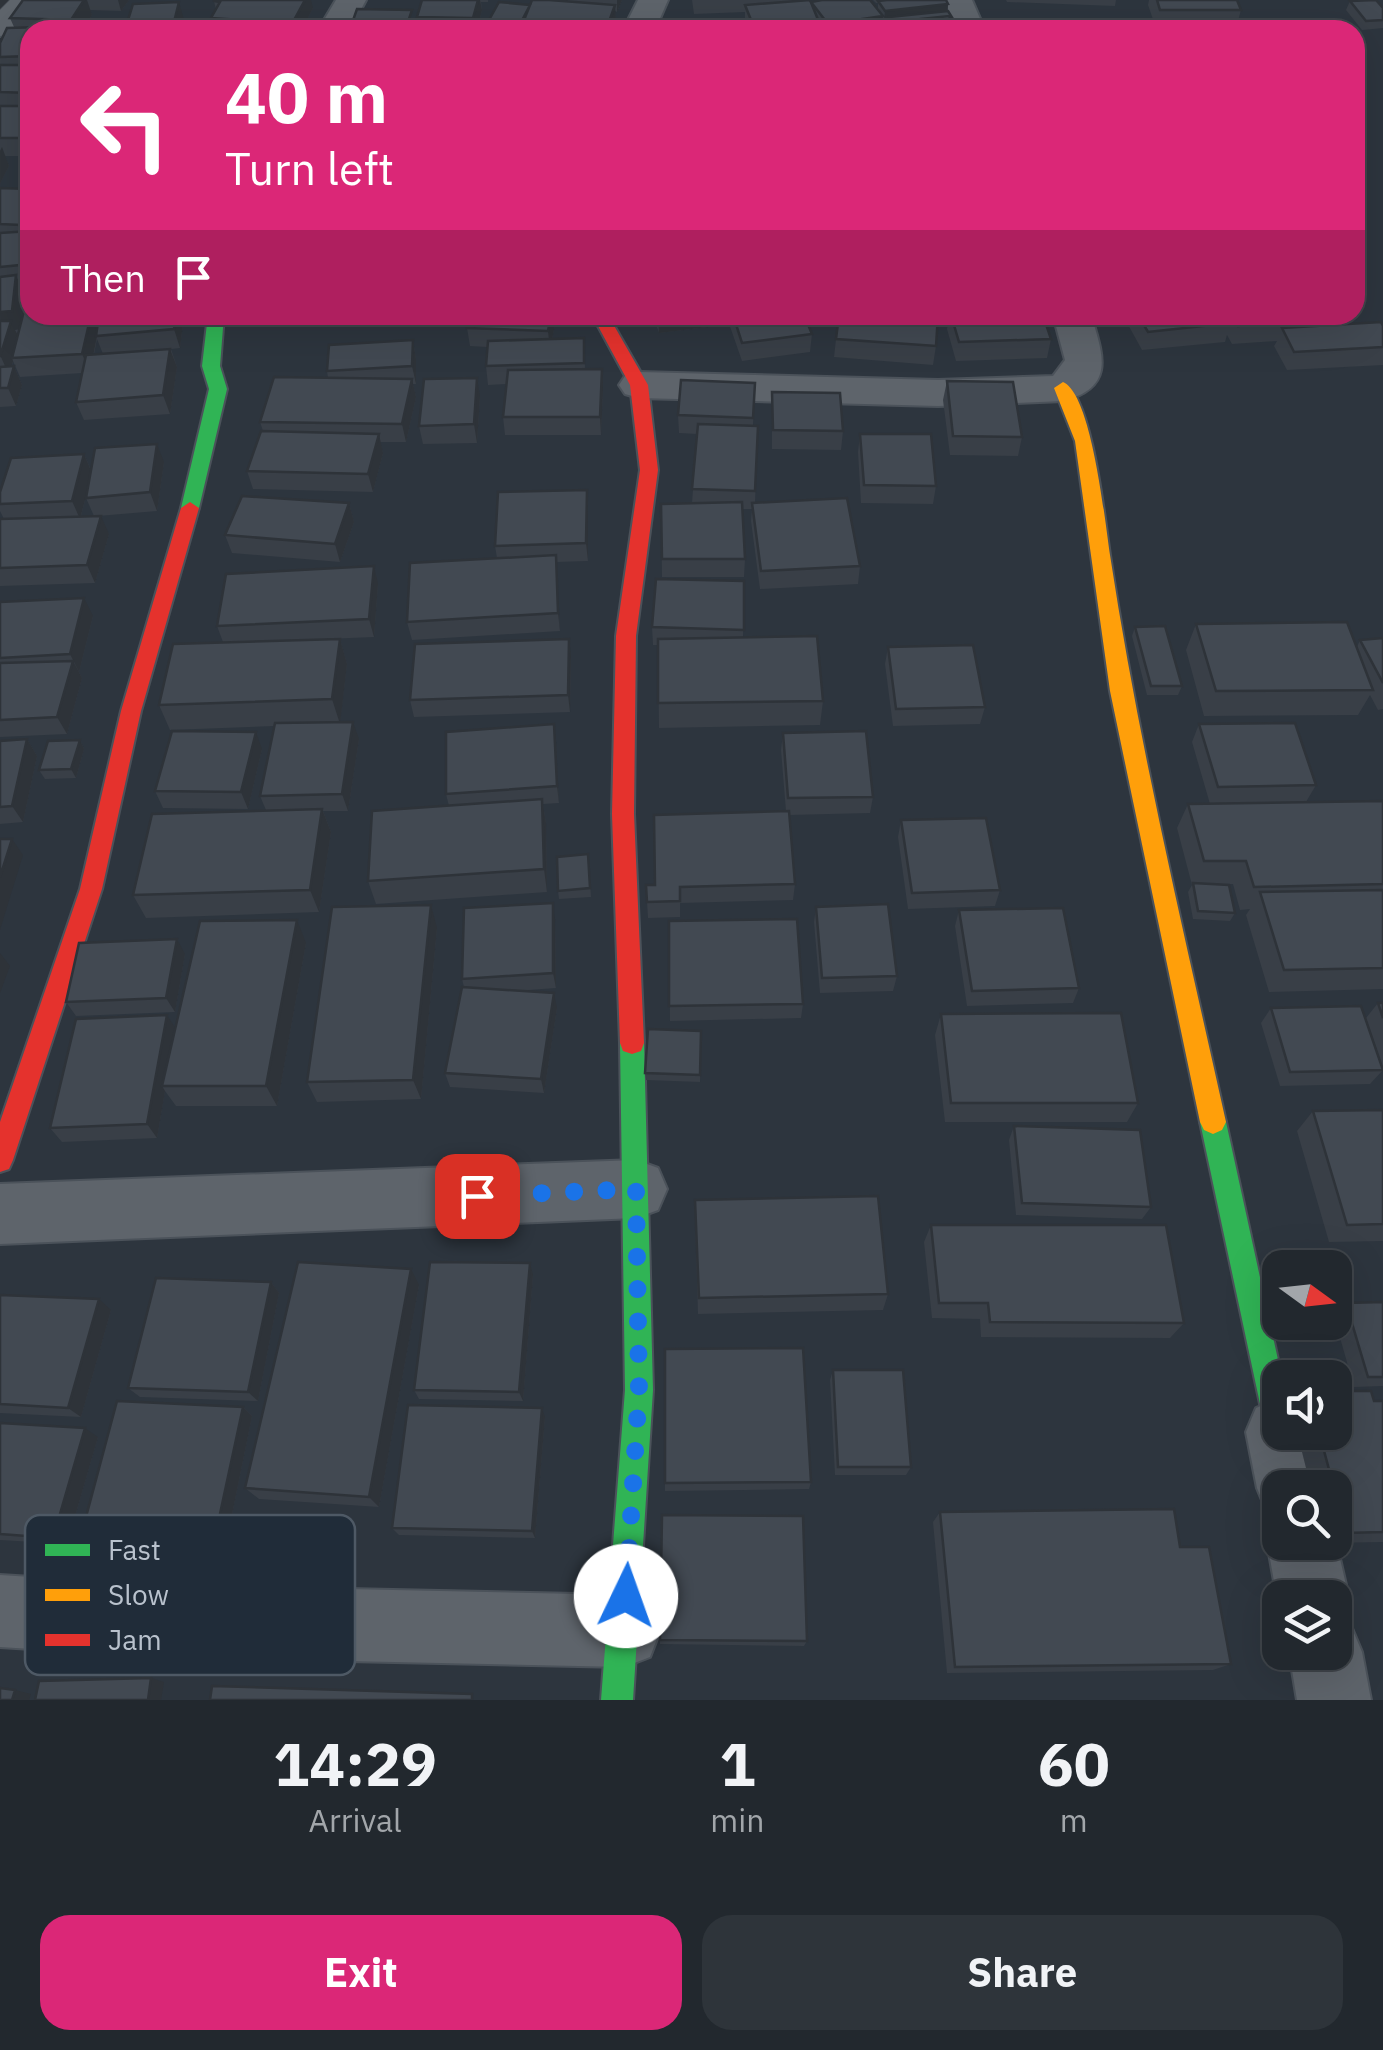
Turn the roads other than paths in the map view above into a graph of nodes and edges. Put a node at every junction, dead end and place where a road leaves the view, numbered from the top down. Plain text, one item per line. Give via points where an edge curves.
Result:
1 (28, 0) edge
2 (0, 28) edge
3 (215, 325) edge
4 (605, 325) edge
5 (1075, 325) edge
6 (639, 385) junction
7 (1063, 388) junction
8 (0, 1160) edge
9 (636, 1189) junction
10 (0, 1214) edge
11 (1264, 1360) edge
12 (0, 1611) edge
13 (25, 1613) edge
14 (355, 1625) edge
15 (624, 1630) junction
16 (1328, 1670) edge
17 (617, 1700) edge
18 (1334, 1700) edge

1 - 2 street
3 - 8 street via 211,366 218,389 185,529 130,710 91,889
4 - 6 street
5 - 7 street via 1085,360 1082,372
6 - 7 street via 938,393
6 - 9 street via 649,470 626,636 624,814
7 - 11 street via 1084,441 1120,691
9 - 10 street
9 - 15 street via 639,1390
12 - 13 street
14 - 15 street
15 - 17 street
16 - 18 street

